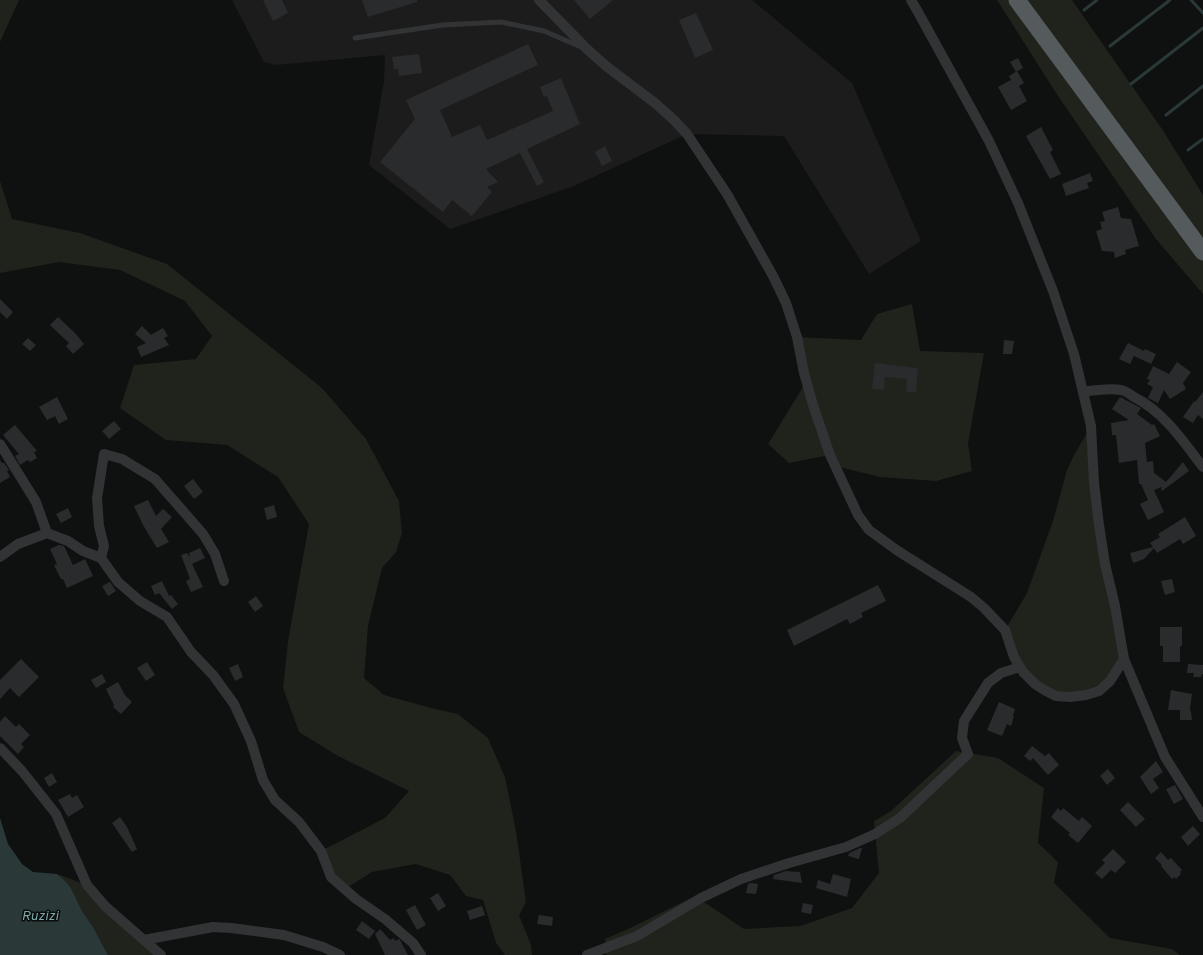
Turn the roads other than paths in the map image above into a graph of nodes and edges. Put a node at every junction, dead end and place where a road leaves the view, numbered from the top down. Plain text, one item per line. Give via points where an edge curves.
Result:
1 (539, 0) edge
2 (911, 0) edge
3 (1017, 0) edge
4 (355, 38) dead end
5 (588, 50) junction
6 (1203, 252) edge
7 (1083, 392) junction
8 (0, 444) edge
9 (1203, 467) edge
10 (47, 533) junction
11 (0, 557) edge
12 (101, 558) junction
13 (224, 581) dead end
14 (1124, 659) junction
15 (1020, 667) junction
16 (0, 748) edge
17 (1203, 817) edge
18 (144, 940) junction
19 (161, 955) edge
20 (340, 955) edge
21 (420, 955) edge
22 (587, 955) edge

1 - 5 street
2 - 7 street via 989,141 1018,203 1053,291 1074,354
3 - 6 highway
4 - 5 lane via 443,25 501,22 544,31
5 - 15 street via 655,103 687,134 727,194 786,303 813,405 830,454 845,490 864,524 877,536 984,608 1006,630
7 - 9 street via 1121,390 1146,403 1172,427
7 - 14 street via 1091,426 1100,533
8 - 10 street via 36,502
10 - 11 street via 18,544
10 - 12 street
12 - 13 street via 104,546 99,526 97,498 104,454 122,459 155,479 203,534 215,554
12 - 21 street via 118,582 140,601 167,617 191,652 213,675 234,704 251,741 263,780 275,800 299,822 320,851 331,877 356,899 385,918 413,943
14 - 15 street via 1110,681 1099,691 1070,697 1056,696 1046,691 1035,684
14 - 17 street via 1165,757
15 - 22 street via 1001,673 988,683 964,721 962,738 968,754 917,803 885,828 846,847 741,879 701,898 637,936
16 - 18 street via 56,814 86,885 105,906
18 - 19 street
18 - 20 street via 213,927 230,928 284,935

